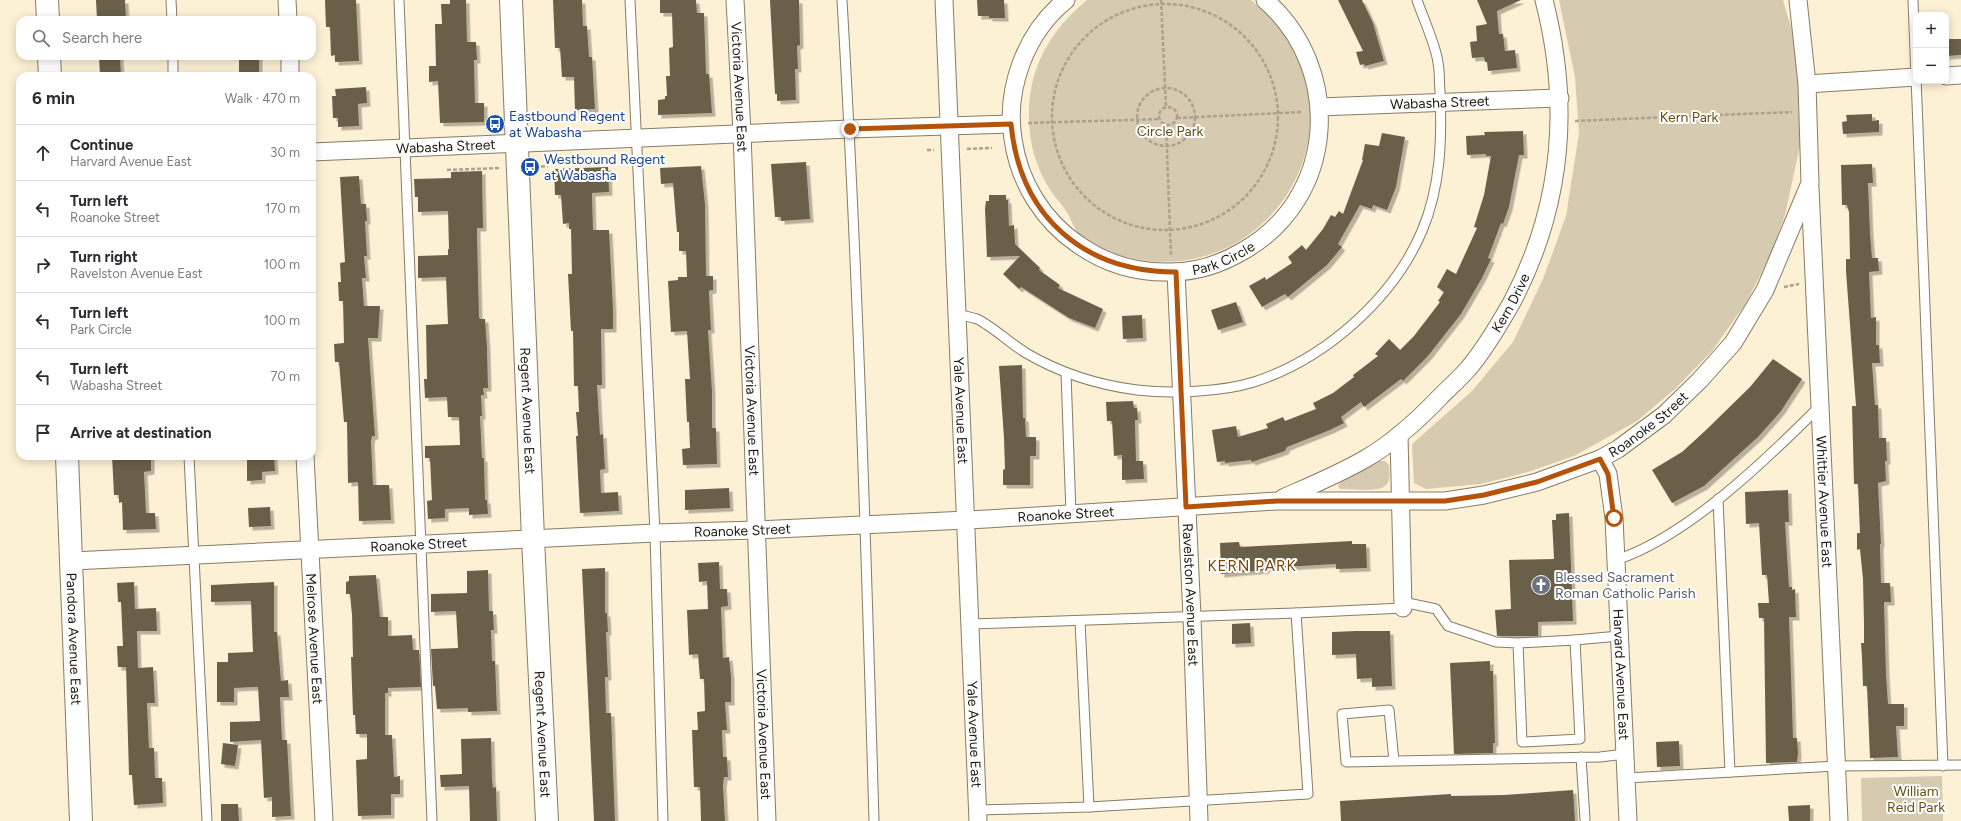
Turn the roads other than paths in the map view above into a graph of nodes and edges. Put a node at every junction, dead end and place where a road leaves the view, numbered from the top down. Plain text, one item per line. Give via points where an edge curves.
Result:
1 (47, 0) edge
2 (171, 0) edge
3 (287, 0) edge
4 (399, 0) edge
5 (511, 0) edge
6 (630, 0) edge
7 (735, 0) edge
8 (842, 0) edge
9 (944, 0) edge
10 (1066, 0) edge
11 (1266, 0) edge
12 (1417, 0) edge
13 (1544, 0) edge
14 (1798, 0) edge
15 (1913, 0) edge
16 (48, 16) edge
17 (172, 16) edge
18 (288, 16) edge
19 (1915, 48) edge
20 (49, 60) edge
21 (173, 60) edge
22 (290, 60) edge
23 (50, 72) edge
24 (173, 72) edge
25 (290, 72) edge
26 (1961, 75) edge
27 (1949, 76) edge
28 (1913, 77) edge
29 (1807, 84) junction
30 (1916, 84) edge
31 (1560, 98) junction
32 (1440, 102) junction
33 (1320, 109) junction
34 (1011, 124) junction
35 (949, 126) junction
36 (850, 129) junction
37 (742, 133) junction
38 (638, 138) junction
39 (517, 143) junction
40 (406, 148) junction
41 (316, 152) edge
42 (1810, 183) junction
43 (1174, 272) junction
44 (958, 314) junction
45 (1066, 373) junction
46 (1180, 391) junction
47 (1820, 406) junction
48 (1399, 435) junction
49 (1600, 459) junction
50 (67, 460) edge
51 (189, 460) edge
52 (305, 460) edge
53 (1718, 499) junction
54 (1277, 501) junction
55 (1399, 502) junction
56 (1186, 507) junction
57 (1071, 514) junction
58 (965, 520) junction
59 (866, 524) junction
60 (756, 530) junction
61 (655, 533) junction
62 (533, 538) junction
63 (421, 544) junction
64 (309, 549) junction
65 (193, 555) junction
66 (1616, 560) junction
67 (72, 561) junction
68 (1403, 605) junction
69 (1296, 613) junction
70 (1192, 617) junction
71 (1080, 621) junction
72 (970, 624) junction
73 (1619, 636) junction
74 (1575, 640) junction
75 (1518, 644) junction
76 (1625, 754) junction
77 (1581, 757) junction
78 (1394, 761) junction
79 (1961, 765) edge
80 (1836, 766) junction
81 (1943, 766) junction
82 (1730, 772) junction
83 (1627, 778) junction
84 (1198, 800) junction
85 (1089, 807) junction
86 (978, 816) edge
87 (1585, 819) dead end
88 (81, 821) edge
89 (207, 821) edge
90 (324, 821) edge
91 (432, 821) edge
92 (547, 821) edge
93 (663, 821) edge
94 (767, 821) edge
95 (874, 821) edge
96 (1199, 821) edge
97 (1628, 821) edge
98 (1839, 821) edge

1 - 16 street
2 - 17 lane
3 - 18 street
4 - 40 lane
5 - 39 street, Regent Avenue East
6 - 38 lane
7 - 37 street, Victoria Avenue East
8 - 36 lane
9 - 35 street, Yale Avenue East
10 - 34 street, Park Circle via 1042,25 1027,50 1016,79
11 - 33 street, Park Circle via 1292,28 1306,53 1315,79
12 - 32 lane via 1438,62
13 - 31 street, Kern Drive via 1550,23
14 - 29 street, Roanoke Street
15 - 19 lane
20 - 23 street
21 - 24 lane
22 - 25 street
26 - 27 street
28 - 29 street
29 - 42 street, Roanoke Street
30 - 81 lane
31 - 32 street, Wabasha Street
31 - 48 street, Kern Drive via 1556,173 1544,228 1521,285 1497,330 1468,369
32 - 33 street, Wabasha Street
32 - 46 lane via 1440,163 1433,197 1422,230 1401,270 1375,303 1341,334 1294,366 1254,382 1214,390
33 - 43 street, Park Circle via 1318,145 1311,170 1297,199 1278,224 1248,248 1226,260 1201,268
34 - 35 street, Wabasha Street
34 - 43 street, Park Circle via 1017,158 1029,190 1044,213 1063,233 1109,262 1135,269
35 - 36 street, Wabasha Street
35 - 44 street, Yale Avenue East
36 - 37 street, Wabasha Street
36 - 59 lane
37 - 38 street, Wabasha Street
37 - 60 street, Victoria Avenue East
38 - 39 street, Wabasha Street
38 - 61 lane
39 - 40 street, Wabasha Street
39 - 62 street, Regent Avenue East
40 - 41 street, Wabasha Street
40 - 63 lane
42 - 47 street, Whittier Avenue East
42 - 49 street, Roanoke Street via 1765,290 1733,343 1700,380 1664,414 1618,450
43 - 46 street, Ravelston Avenue East
44 - 45 lane via 978,319 1027,354
44 - 58 street, Yale Avenue East
45 - 46 lane via 1106,385 1138,390
45 - 57 lane
46 - 56 street, Ravelston Avenue East
47 - 53 lane via 1754,470
47 - 80 street, Whittier Avenue East
48 - 54 street, Kern Drive via 1365,459
48 - 55 street
49 - 55 street, Roanoke Street via 1537,482 1484,495 1445,501
49 - 66 street, Harvard Avenue East via 1608,474
50 - 67 street, Pandora Avenue East
51 - 65 lane
52 - 64 street, Melrose Avenue East
53 - 66 lane via 1660,540 1635,554
53 - 82 lane
54 - 55 street, Roanoke Street
54 - 56 street, Roanoke Street
55 - 68 street
56 - 57 street, Roanoke Street
56 - 70 street, Ravelston Avenue East
57 - 58 street, Roanoke Street
58 - 59 street, Roanoke Street
58 - 72 street, Yale Avenue East
59 - 60 street, Roanoke Street
59 - 95 lane
60 - 61 street, Roanoke Street
60 - 94 street, Victoria Avenue East
61 - 62 street, Roanoke Street
61 - 93 lane
62 - 63 street, Roanoke Street
62 - 92 street, Regent Avenue East
63 - 64 street, Roanoke Street
63 - 91 lane
64 - 65 street, Roanoke Street
64 - 90 street, Melrose Avenue East
65 - 67 street, Roanoke Street
65 - 89 lane
66 - 73 street, Harvard Avenue East
67 - 88 street, Pandora Avenue East
68 - 69 lane
68 - 75 lane via 1436,609 1448,626 1496,642
69 - 70 lane
69 - 84 lane via 1308,794
70 - 71 lane
70 - 84 street, Ravelston Avenue East
71 - 72 lane
71 - 85 lane
72 - 86 street, Yale Avenue East
73 - 74 lane
73 - 76 street, Harvard Avenue East
74 - 75 lane
74 - 75 lane via 1580,739 1522,742
76 - 77 lane
76 - 83 street, Harvard Avenue East
77 - 78 lane
77 - 87 lane
78 - 78 lane via 1346,762 1342,714 1389,710
79 - 81 lane
80 - 81 lane
80 - 82 lane
80 - 98 street, Whittier Avenue East
82 - 83 lane
83 - 97 street, Harvard Avenue East
84 - 85 lane
84 - 96 street, Ravelston Avenue East
85 - 86 lane

